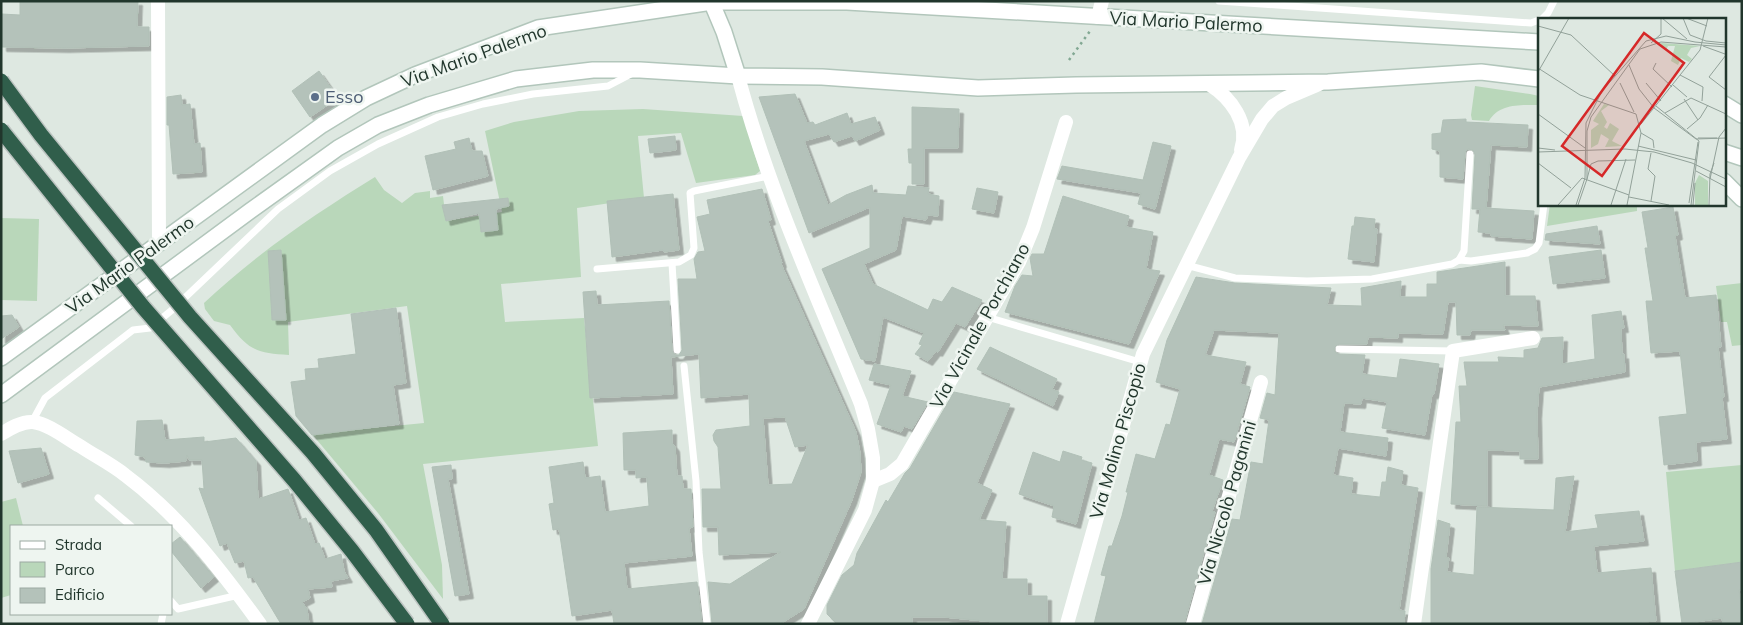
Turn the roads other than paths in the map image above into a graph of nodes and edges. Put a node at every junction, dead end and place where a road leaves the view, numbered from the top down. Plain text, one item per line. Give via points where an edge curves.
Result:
1 (158, 1) edge
2 (1102, 1) edge
3 (1219, 1) edge
4 (1554, 1) edge
5 (711, 2) edge
6 (1541, 18) edge
7 (1538, 20) edge
8 (1094, 21) junction
9 (1538, 42) edge
10 (640, 70) junction
11 (738, 76) junction
12 (1538, 78) edge
13 (1, 81) edge
14 (1328, 82) junction
15 (1209, 84) junction
16 (1726, 105) edge
17 (1742, 115) edge
18 (1066, 122) dead end
19 (1, 130) edge
20 (1726, 153) edge
21 (1470, 154) dead end
22 (1239, 158) junction
23 (1742, 158) edge
24 (769, 176) junction
25 (1726, 183) edge
26 (1742, 199) edge
27 (1544, 205) edge
28 (159, 244) junction
29 (1459, 260) junction
30 (672, 263) junction
31 (1186, 265) junction
32 (597, 269) dead end
33 (987, 317) junction
34 (1533, 338) dead end
35 (1340, 349) dead end
36 (677, 350) dead end
37 (1453, 351) junction
38 (1, 358) edge
39 (1140, 362) junction
40 (684, 366) dead end
41 (1261, 382) dead end
42 (1, 395) edge
43 (32, 422) junction
44 (1, 434) edge
45 (873, 481) junction
46 (98, 498) dead end
47 (130, 525) edge
48 (239, 595) junction
49 (172, 602) edge
50 (260, 624) edge
51 (407, 624) edge
52 (442, 624) edge
53 (708, 624) edge
54 (808, 624) edge
55 (1067, 624) edge
56 (1192, 624) edge
57 (1414, 624) edge

1 - 28 street
2 - 8 street
3 - 7 lane via 1531,23
4 - 6 lane
5 - 8 street, Via Mario Palermo via 847,2
5 - 11 street
5 - 28 street, Via Mario Palermo via 538,28 415,75 366,98 322,125
8 - 9 street, Via Mario Palermo
10 - 11 street, Via Mario Palermo
10 - 42 street, Via Mario Palermo via 593,70 516,79 429,104 378,125 338,148 266,199
10 - 43 lane via 608,86 533,94 438,117 338,166 278,209 150,328 133,330 45,398
11 - 15 street, Via Mario Palermo via 822,77 978,88
11 - 24 street
12 - 14 street, Via Mario Palermo via 1481,72
13 - 52 highway, bridge via 41,135 190,317 376,530
14 - 15 street, Via Mario Palermo
14 - 22 street, Via Molino Piscopio via 1302,90 1273,106
15 - 22 street, Via Molino Piscopio via 1234,106 1243,126 1244,141
16 - 17 street
18 - 33 street, Via Vicinale Porchiano via 1034,228
19 - 51 highway, bridge via 142,307 352,550
20 - 23 street
21 - 29 lane via 1464,251
22 - 31 street, Via Molino Piscopio
24 - 30 lane via 692,191 689,195 694,248 687,259
24 - 45 street via 861,404 873,458
25 - 26 street
27 - 29 lane via 1539,243 1534,249 1527,253
28 - 38 street, Via Mario Palermo
29 - 31 lane via 1372,279 1235,278
30 - 32 lane
30 - 36 lane
31 - 39 street, Via Molino Piscopio
33 - 39 lane
33 - 45 street, Via Vicinale Porchiano via 902,464 890,474
34 - 37 street
35 - 37 lane
37 - 57 street
39 - 55 street, Via Molino Piscopio
40 - 53 lane
41 - 56 street, Via Niccolò Paganini
43 - 44 street
43 - 48 street via 55,431 124,474 197,541
45 - 54 street via 865,510
46 - 47 lane
48 - 49 lane via 178,609
48 - 50 street

